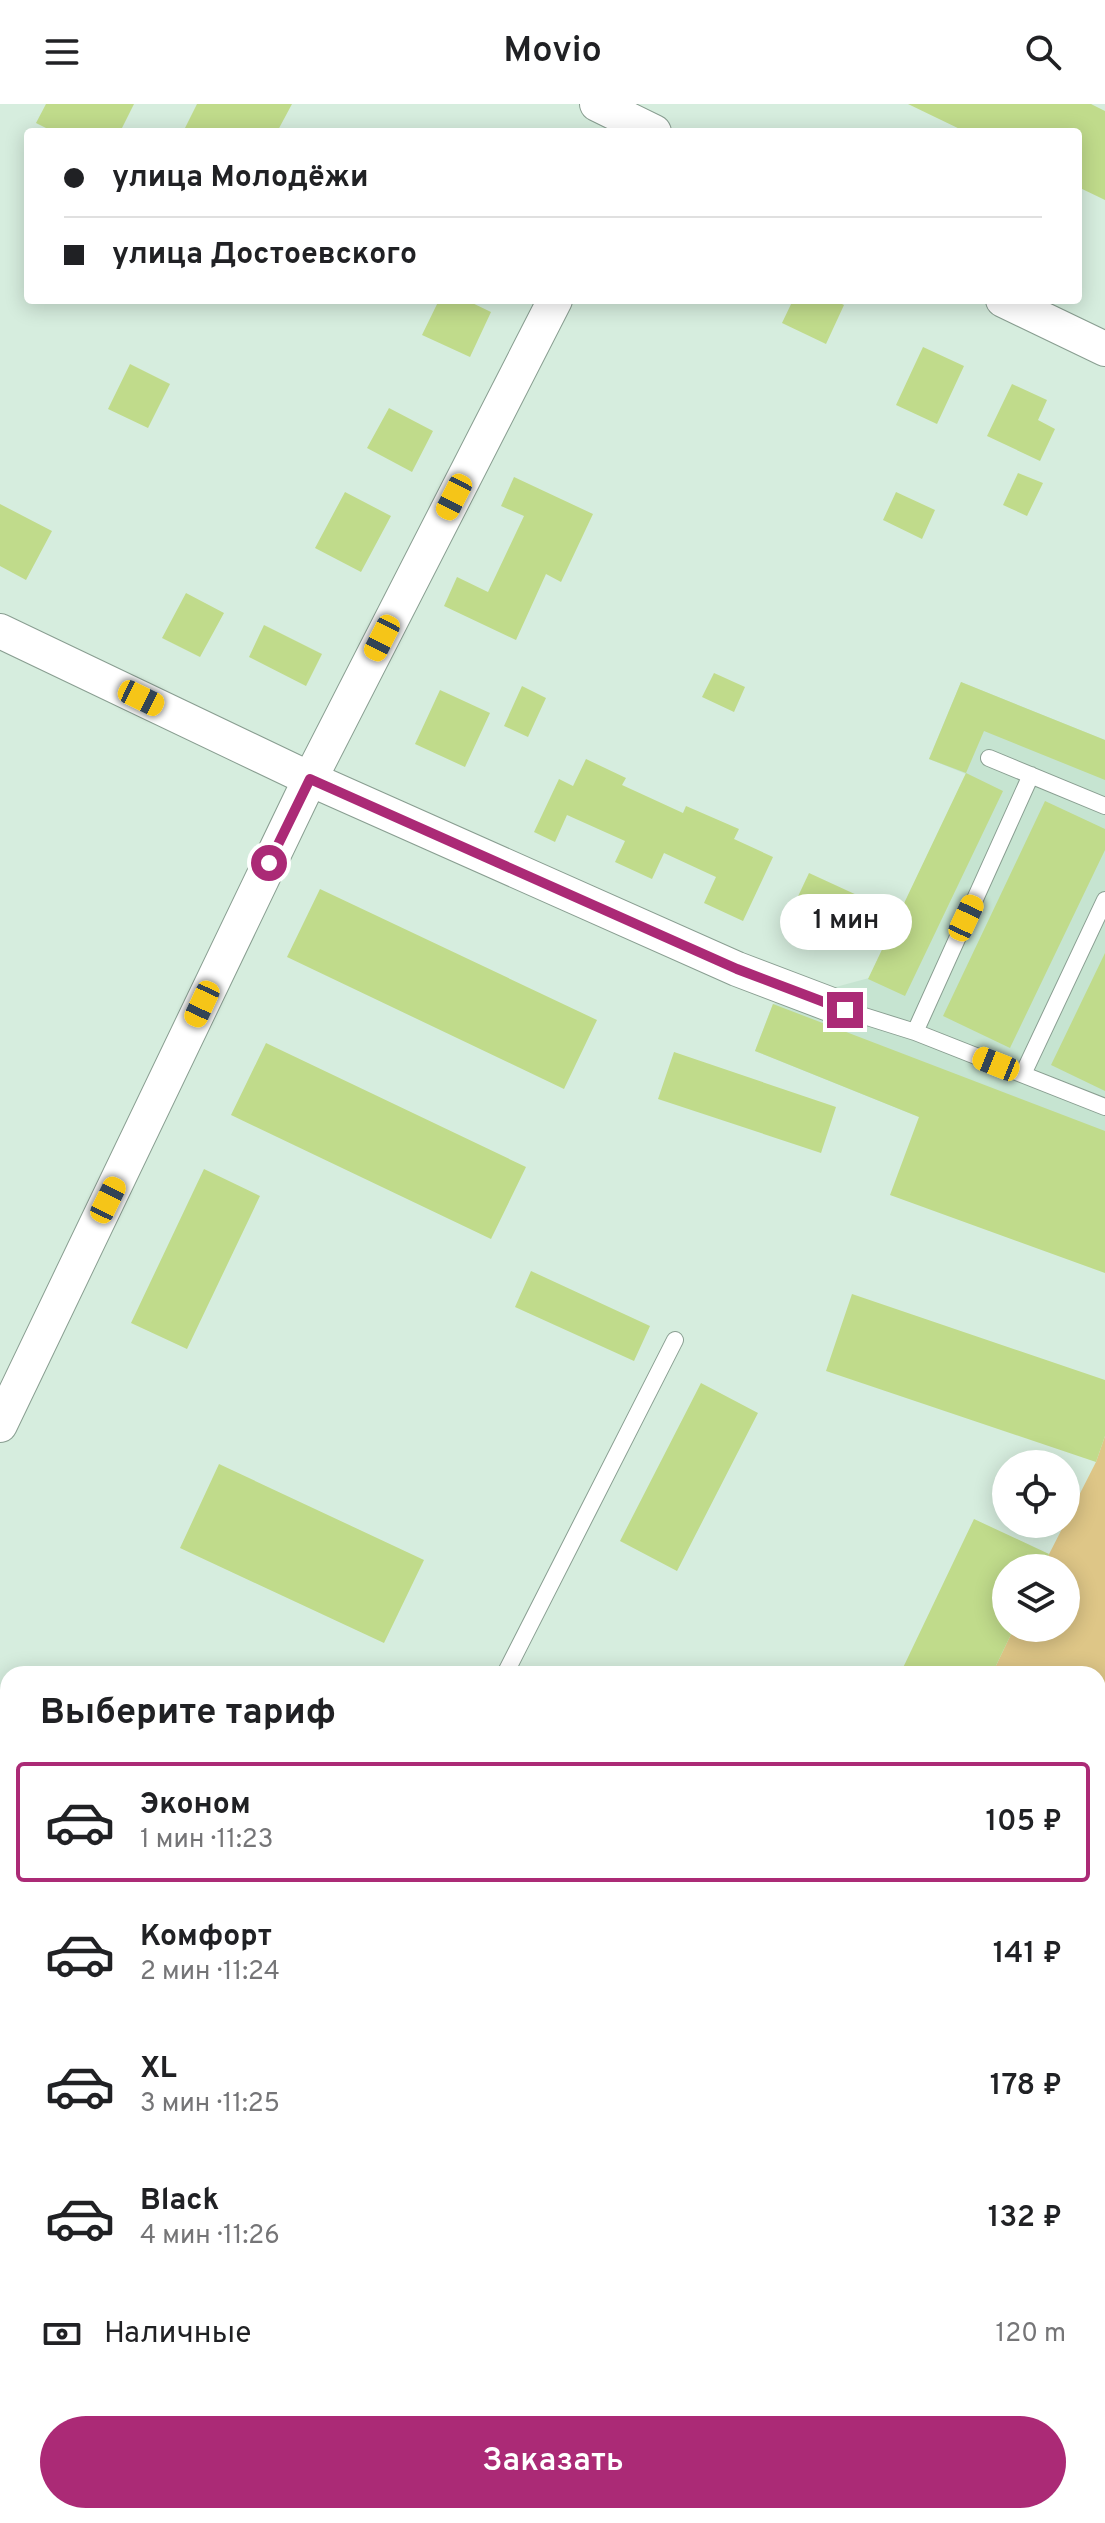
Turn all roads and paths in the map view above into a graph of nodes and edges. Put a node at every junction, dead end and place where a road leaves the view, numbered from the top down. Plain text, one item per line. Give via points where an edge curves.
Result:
1 (597, 104) edge
2 (648, 124) edge
3 (553, 304) edge
4 (1011, 304) edge
5 (1105, 349) edge
6 (0, 631) edge
7 (989, 758) dead end
8 (1031, 775) junction
9 (310, 779) junction
10 (1105, 806) edge
11 (1105, 900) edge
12 (845, 1010) joint
13 (915, 1032) junction
14 (1023, 1074) junction
15 (1105, 1107) edge
16 (675, 1340) dead end
17 (0, 1425) edge
18 (509, 1666) edge

1 - 2 street
3 - 9 street
4 - 5 street
6 - 9 street
7 - 8 lane
8 - 10 lane
8 - 13 lane
9 - 12 street via 737,969
9 - 17 street
11 - 14 lane
12 - 13 lane
13 - 14 lane
14 - 15 lane
16 - 18 lane

